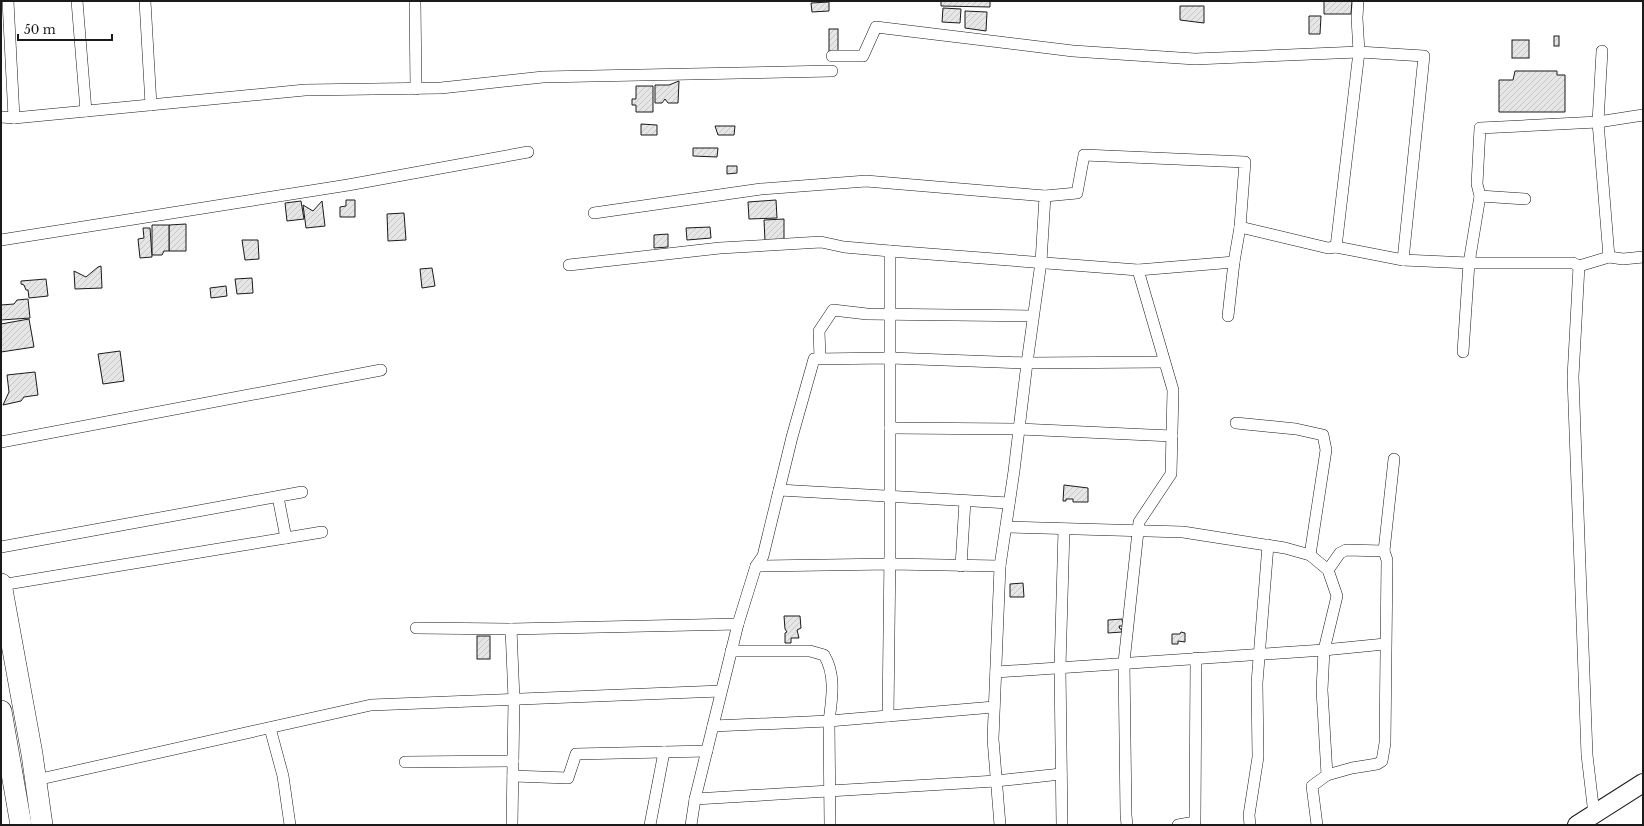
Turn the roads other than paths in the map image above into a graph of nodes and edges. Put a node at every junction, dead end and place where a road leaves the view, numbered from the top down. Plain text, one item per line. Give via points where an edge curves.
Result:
1 (8, 1) edge
2 (77, 1) edge
3 (145, 1) edge
4 (415, 1) edge
5 (1358, 1) edge
6 (1602, 51) dead end
7 (1359, 52) junction
8 (832, 56) dead end
9 (832, 71) dead end
10 (416, 88) junction
11 (151, 105) junction
12 (86, 111) junction
13 (1643, 115) edge
14 (1, 117) edge
15 (14, 118) junction
16 (1598, 122) junction
17 (528, 152) dead end
18 (1045, 196) junction
19 (1480, 196) junction
20 (1525, 199) dead end
21 (594, 213) dead end
22 (1240, 227) junction
23 (1, 240) edge
24 (1336, 247) junction
25 (890, 251) junction
26 (1609, 257) junction
27 (1643, 257) edge
28 (1403, 260) junction
29 (1041, 262) junction
30 (1234, 262) junction
31 (1469, 263) junction
32 (568, 265) dead end
33 (1579, 266) junction
34 (1138, 270) junction
35 (890, 314) junction
36 (1033, 316) junction
37 (1228, 316) dead end
38 (1463, 352) dead end
39 (820, 358) junction
40 (890, 358) junction
41 (1164, 362) junction
42 (1027, 363) junction
43 (381, 370) dead end
44 (1236, 424) dead end
45 (890, 428) junction
46 (1019, 429) junction
47 (1172, 436) junction
48 (1, 442) edge
49 (1394, 458) dead end
50 (779, 490) junction
51 (302, 492) dead end
52 (278, 497) junction
53 (890, 497) junction
54 (965, 501) junction
55 (1009, 503) junction
56 (1006, 527) junction
57 (1064, 529) junction
58 (1138, 531) junction
59 (322, 532) dead end
60 (286, 538) junction
61 (1268, 545) junction
62 (1, 547) edge
63 (1384, 551) junction
64 (1310, 555) junction
65 (890, 564) junction
66 (756, 566) junction
67 (961, 566) junction
68 (1000, 566) junction
69 (1328, 570) junction
70 (1, 584) edge
71 (738, 624) junction
72 (416, 628) dead end
73 (511, 629) junction
74 (1385, 644) junction
75 (1324, 650) junction
76 (731, 651) junction
77 (1259, 654) junction
78 (1196, 658) junction
79 (1124, 662) junction
80 (1060, 667) junction
81 (996, 672) junction
82 (721, 691) junction
83 (514, 700) junction
84 (994, 707) junction
85 (1, 711) edge
86 (888, 716) junction
87 (829, 721) junction
88 (713, 726) junction
89 (270, 728) junction
90 (3, 735) edge
91 (707, 751) junction
92 (664, 752) junction
93 (513, 760) junction
94 (405, 762) dead end
95 (1061, 774) junction
96 (1327, 775) junction
97 (513, 776) junction
98 (36, 780) junction
99 (996, 781) junction
100 (1643, 783) edge
101 (829, 791) junction
102 (695, 799) junction
103 (1594, 814) junction
104 (21, 825) edge
105 (42, 825) edge
106 (290, 825) edge
107 (512, 825) edge
108 (650, 825) edge
109 (692, 825) edge
110 (830, 825) edge
111 (1000, 825) edge
112 (1062, 825) edge
113 (1127, 825) edge
114 (1178, 825) edge
115 (1250, 825) edge
116 (1317, 825) edge
117 (1577, 825) edge

1 - 15 street
2 - 12 street
3 - 11 street
4 - 10 street
5 - 7 street
6 - 16 street
7 - 8 street via 1196,59 1073,51 876,27 863,56
7 - 24 street
7 - 28 street via 1424,56
9 - 10 street via 543,77 441,88
10 - 11 street via 305,90
11 - 12 street
12 - 15 street
13 - 16 street
14 - 15 street
16 - 19 street via 1480,128 1477,184
16 - 26 street
17 - 23 street via 348,185
18 - 21 street via 866,181 761,189
18 - 22 street via 1077,193 1084,155 1245,162
18 - 29 street
19 - 20 street
19 - 31 street
22 - 24 street via 1328,248
22 - 30 street
24 - 28 street
25 - 29 street
25 - 32 street via 821,242 720,248
25 - 35 street
26 - 27 street
26 - 33 street
28 - 31 street
29 - 34 street
29 - 36 street
30 - 34 street
30 - 37 street
31 - 33 street via 1573,263
31 - 38 street
33 - 103 street via 1573,377 1587,755
34 - 41 street
35 - 36 street
35 - 39 street via 833,310 819,331
35 - 40 street
36 - 42 street
39 - 40 street
39 - 50 street via 814,359 805,385
40 - 42 street
40 - 45 street
41 - 42 street
41 - 47 street via 1173,390
42 - 46 street
43 - 48 street
44 - 64 street via 1296,429 1323,435 1326,450
45 - 46 street
45 - 53 street
46 - 47 street
46 - 55 street
47 - 58 street via 1171,474 1139,522
49 - 63 street
50 - 53 street
50 - 66 street via 763,556
51 - 52 street
52 - 60 street
52 - 62 street
53 - 54 street
53 - 65 street
54 - 55 street
54 - 67 street
55 - 56 street
56 - 57 street
56 - 68 street
57 - 58 street
57 - 80 street
58 - 61 street via 1183,532
58 - 79 street
59 - 60 street
60 - 70 street
61 - 64 street
61 - 77 street
63 - 69 street via 1346,550 1340,553
63 - 74 street via 1387,560
64 - 69 street
65 - 66 street
65 - 67 street
65 - 86 street
66 - 71 street
67 - 68 street
68 - 81 street
69 - 75 street via 1337,596
70 - 98 highway
71 - 73 street
71 - 76 street
72 - 73 street
73 - 83 street
74 - 75 street
74 - 96 street via 1385,743 1382,761
75 - 77 street
75 - 96 street via 1322,690
76 - 82 street
76 - 87 street via 810,651 824,655 831,673
77 - 78 street
77 - 115 street via 1258,757 1249,814
78 - 79 street
78 - 114 street via 1195,822
79 - 80 street
79 - 113 street
80 - 81 street
80 - 95 street
81 - 84 street
82 - 83 street
82 - 88 street
83 - 89 street via 371,705
83 - 93 street
84 - 86 street
84 - 99 street
85 - 90 highway
86 - 87 street
87 - 88 street
87 - 101 street
88 - 91 street
89 - 98 street
89 - 106 street via 283,776
90 - 104 highway
91 - 92 street
91 - 102 street
92 - 97 street via 576,754 568,778
92 - 108 street
93 - 94 street
93 - 97 street
95 - 99 street
95 - 112 street
96 - 116 street via 1312,786
97 - 107 street
98 - 105 highway
99 - 101 street
99 - 111 street
100 - 103 main road
101 - 102 street
101 - 110 street
102 - 109 street
103 - 117 main road

